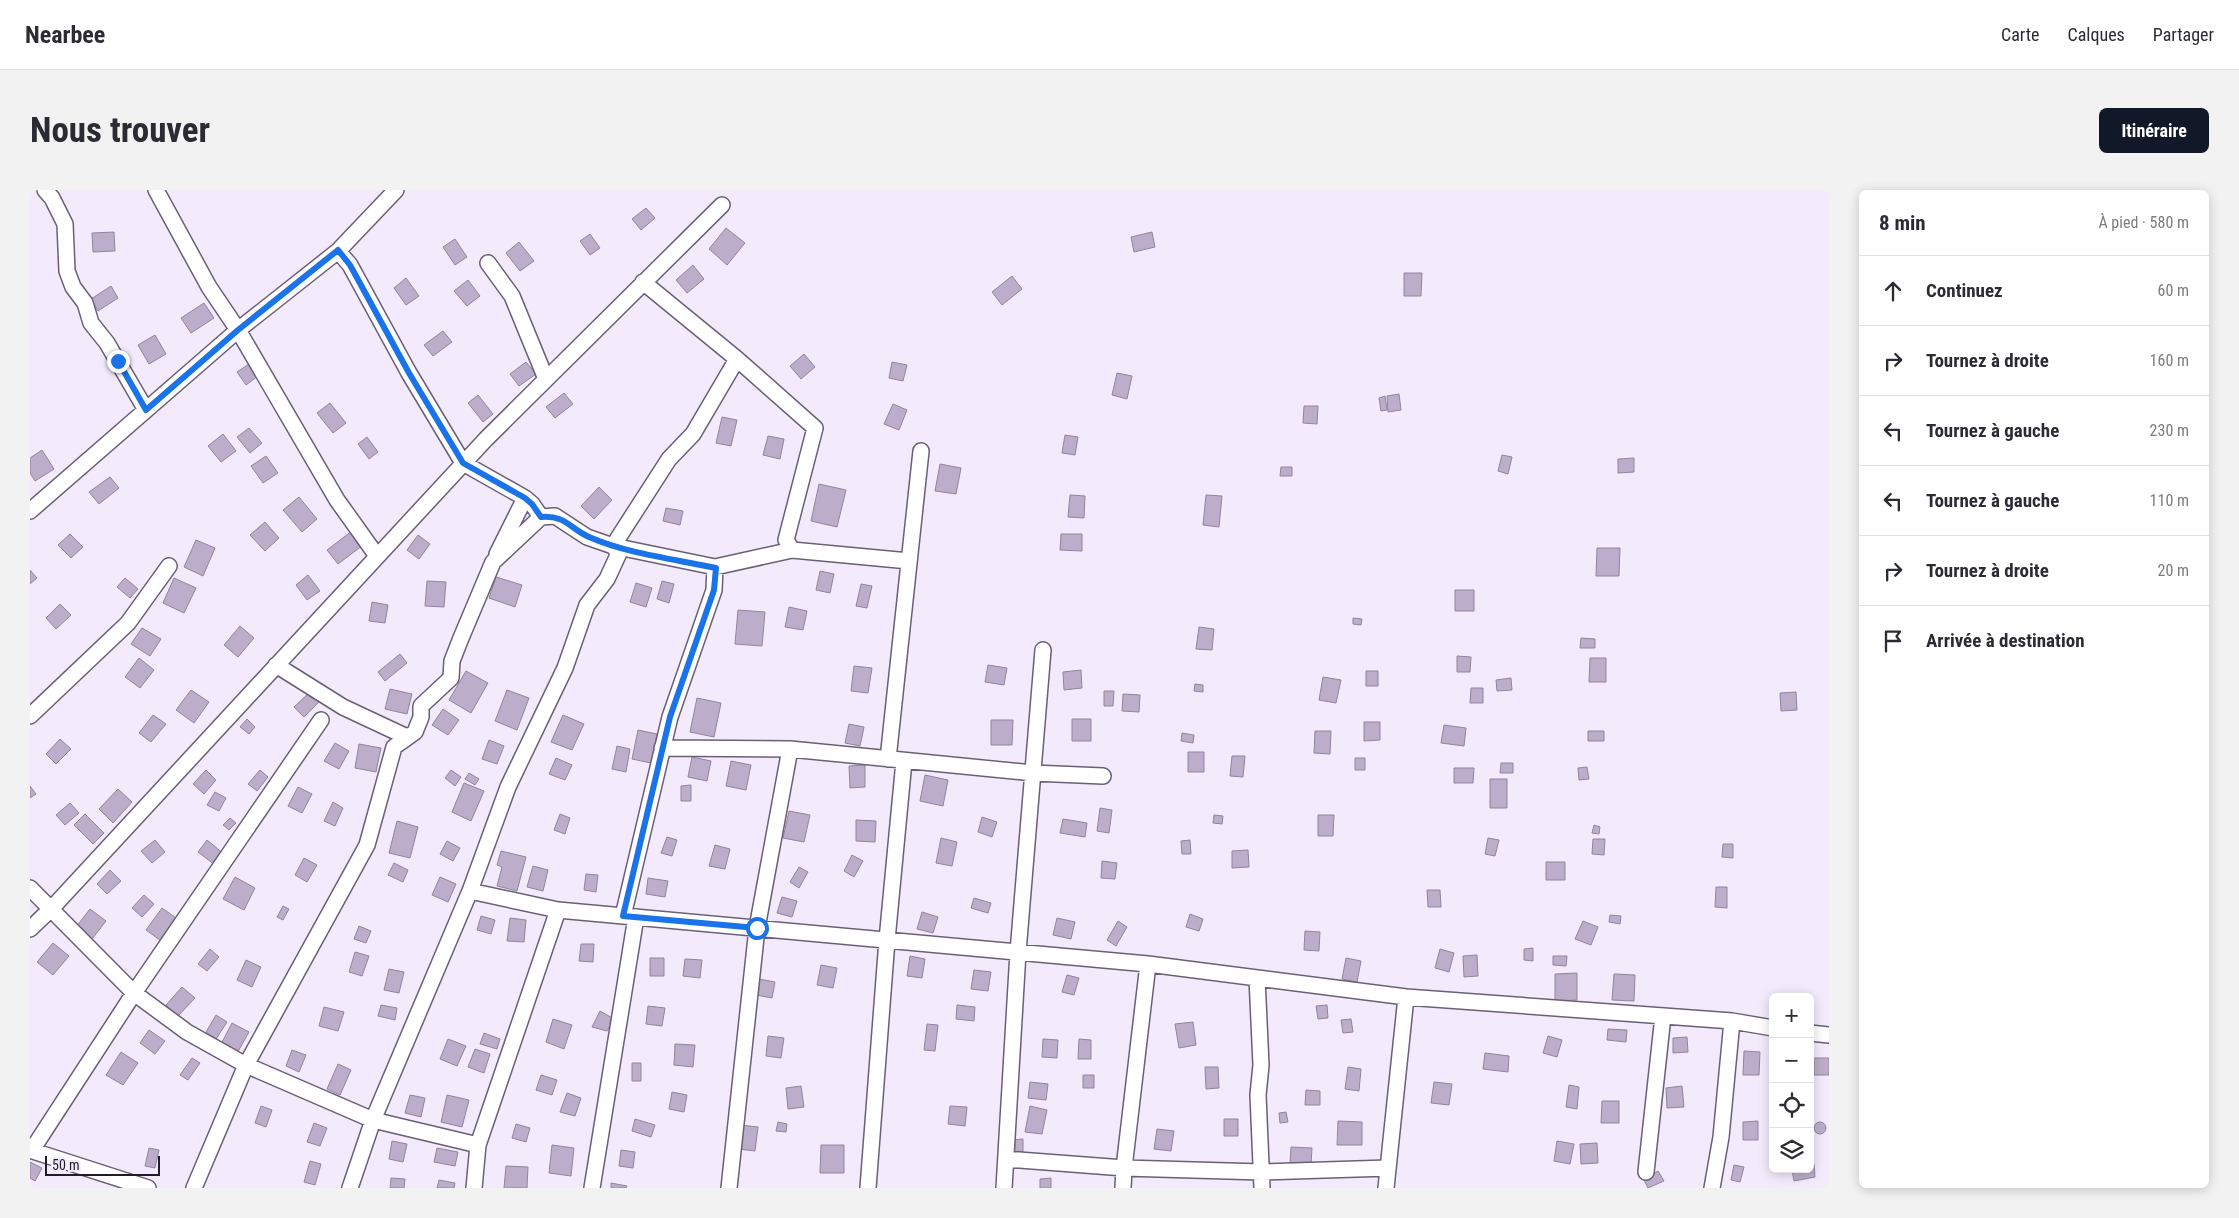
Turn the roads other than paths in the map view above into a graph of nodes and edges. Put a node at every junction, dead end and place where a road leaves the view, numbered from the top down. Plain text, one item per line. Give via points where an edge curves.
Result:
1 (45, 190) edge
2 (156, 190) edge
3 (396, 190) edge
4 (722, 206) dead end
5 (338, 250) junction
6 (488, 263) dead end
7 (643, 282) junction
8 (238, 330) junction
9 (737, 359) junction
10 (546, 379) junction
11 (146, 410) junction
12 (922, 451) dead end
13 (463, 463) junction
14 (525, 498) junction
15 (30, 511) edge
16 (541, 517) junction
17 (613, 546) junction
18 (792, 550) junction
19 (377, 556) junction
20 (910, 561) junction
21 (494, 562) junction
22 (169, 566) dead end
23 (716, 568) junction
24 (1043, 650) dead end
25 (276, 665) junction
26 (30, 716) edge
27 (321, 720) dead end
28 (407, 737) junction
29 (662, 748) junction
30 (790, 750) junction
31 (888, 759) junction
32 (904, 761) junction
33 (1033, 774) junction
34 (1103, 776) dead end
35 (30, 888) edge
36 (470, 891) junction
37 (52, 908) junction
38 (558, 910) junction
39 (629, 916) junction
40 (757, 928) junction
41 (30, 929) edge
42 (887, 940) junction
43 (1018, 952) junction
44 (1148, 964) junction
45 (1257, 978) junction
46 (134, 993) junction
47 (1406, 997) junction
48 (1663, 1016) junction
49 (1732, 1021) junction
50 (1769, 1027) edge
51 (1814, 1033) edge
52 (1829, 1035) edge
53 (246, 1065) junction
54 (373, 1120) junction
55 (478, 1145) junction
56 (31, 1150) edge
57 (1006, 1159) junction
58 (1124, 1168) junction
59 (1388, 1168) junction
60 (1262, 1172) junction
61 (1646, 1172) dead end
62 (148, 1188) edge
63 (194, 1188) edge
64 (350, 1188) edge
65 (474, 1188) edge
66 (592, 1188) edge
67 (729, 1188) edge
68 (868, 1188) edge
69 (1004, 1188) edge
70 (1123, 1188) edge
71 (1262, 1188) edge
72 (1386, 1188) edge
73 (1712, 1188) edge

1 - 11 street via 65,224 67,271 73,287 84,303 91,323 107,342
2 - 8 street via 209,288
3 - 5 street
4 - 7 street
5 - 8 street
5 - 13 street via 350,265
6 - 10 street via 512,296
7 - 9 street
7 - 10 street
8 - 11 street
8 - 19 street via 337,500
9 - 17 street via 693,434 669,459
9 - 18 street via 815,428 786,540
10 - 13 street
11 - 15 street
12 - 20 street
13 - 14 street
13 - 19 street
14 - 16 street
14 - 21 street
16 - 17 street via 555,516 587,536
16 - 21 street
17 - 23 street
17 - 36 street via 619,554 607,579 587,605 565,668 508,787
18 - 20 street
18 - 23 street
19 - 25 street
20 - 31 street
21 - 28 street via 452,661 451,678 421,706 415,732
22 - 26 street via 128,623
23 - 29 street via 714,590
24 - 33 street
25 - 28 street via 343,707
25 - 37 street
27 - 46 street
28 - 53 street via 394,747 367,845
29 - 30 street
29 - 39 street
30 - 31 street
30 - 40 street
31 - 32 street
32 - 33 street
32 - 42 street
33 - 34 street
33 - 43 street
35 - 37 street
36 - 38 street
36 - 54 street
37 - 41 street
37 - 46 street
38 - 39 street
38 - 55 street
39 - 40 street
39 - 66 street
40 - 42 street
40 - 67 street
42 - 43 street
42 - 68 street
43 - 44 street
43 - 57 street
44 - 45 street
44 - 58 street
45 - 47 street
45 - 60 street
46 - 53 street via 187,1032
46 - 56 street
47 - 48 street
47 - 59 street
48 - 49 street
48 - 61 street
49 - 50 street
49 - 73 street via 1721,1137
51 - 52 street
53 - 54 street
53 - 63 street
54 - 55 street
54 - 64 street
55 - 65 street
56 - 62 street
57 - 58 street
57 - 69 street
58 - 60 street
58 - 70 street
59 - 60 street
59 - 72 street
60 - 71 street

